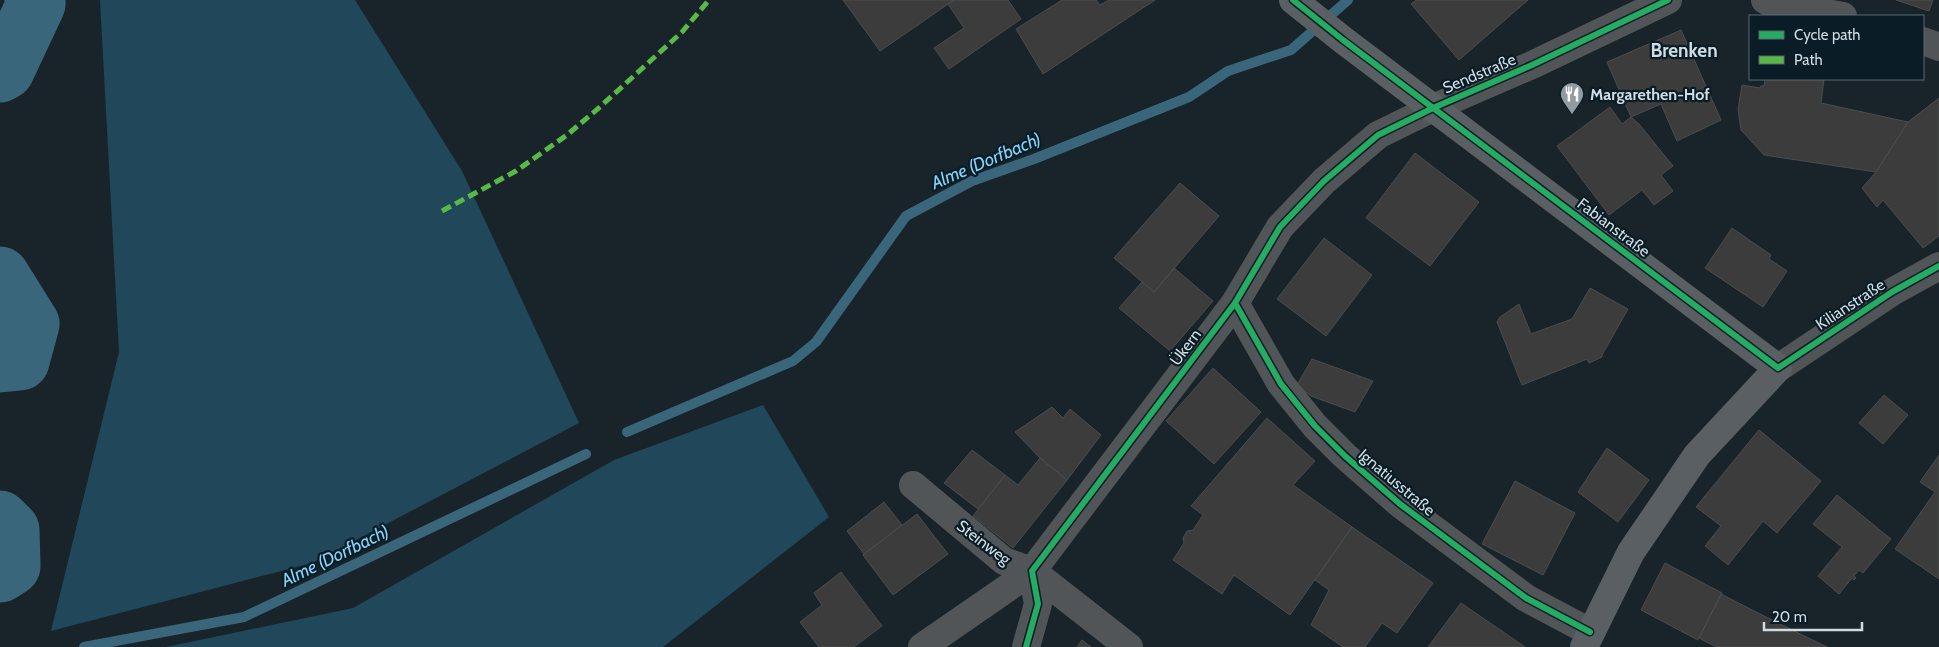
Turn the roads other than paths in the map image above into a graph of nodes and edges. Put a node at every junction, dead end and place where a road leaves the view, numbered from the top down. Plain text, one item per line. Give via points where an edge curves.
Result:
1 (1293, 0) edge
2 (1668, 0) edge
3 (1765, 0) edge
4 (1837, 15) edge
5 (1924, 41) edge
6 (1939, 47) edge
7 (1433, 108) junction
8 (1939, 266) edge
9 (1235, 304) junction
10 (1778, 368) junction
11 (913, 485) dead end
12 (1032, 571) junction
13 (1587, 640) edge
14 (922, 647) edge
15 (1026, 647) edge
16 (1129, 647) edge

1 - 7 main road, Sendstraße
2 - 7 street, Sendstraße
3 - 4 street
5 - 6 street
7 - 9 street, Ükern via 1378,135 1324,181 1280,227
7 - 10 main road, Fabianstraße
8 - 10 street, Kilianstraße via 1892,292
9 - 12 street, Ükern
9 - 13 street, Ignatiusstraße via 1281,384 1345,456 1400,504
10 - 13 main road, Kilianstraße via 1697,455 1631,552
11 - 12 street, Steinweg via 1004,561
12 - 14 street, Ükern
12 - 15 street via 1038,604
12 - 16 street, Steinweg

